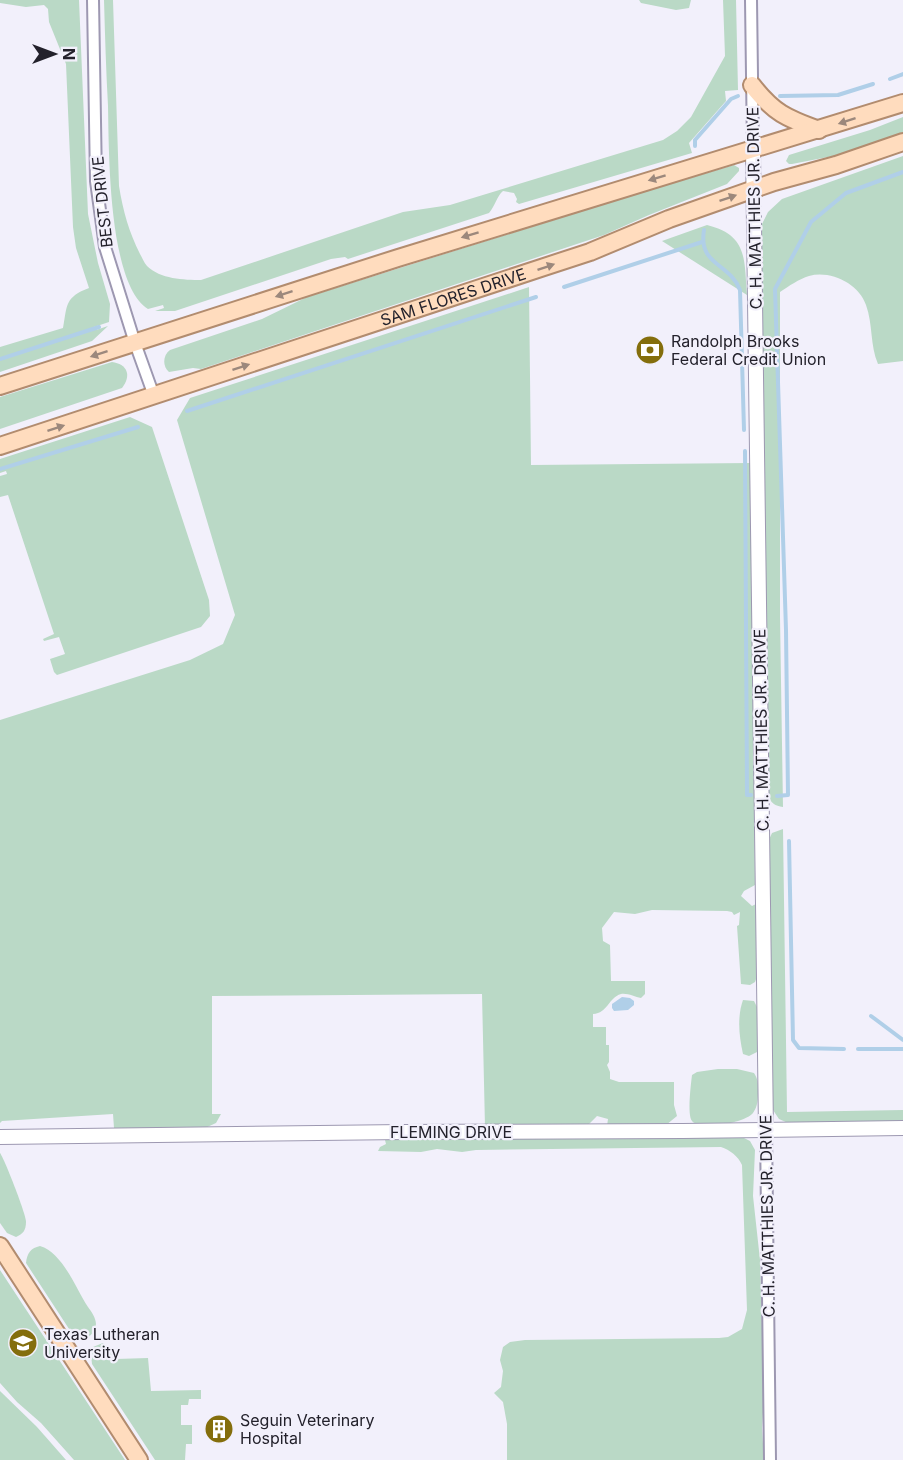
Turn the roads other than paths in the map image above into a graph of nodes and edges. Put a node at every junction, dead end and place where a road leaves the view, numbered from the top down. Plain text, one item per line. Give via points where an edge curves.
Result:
1 (93, 0) edge
2 (751, 0) edge
3 (752, 85) junction
4 (903, 103) edge
5 (819, 130) junction
6 (903, 142) edge
7 (753, 150) junction
8 (753, 190) junction
9 (135, 343) junction
10 (0, 386) edge
11 (154, 396) junction
12 (0, 446) edge
13 (903, 1128) edge
14 (765, 1130) junction
15 (0, 1137) edge
16 (0, 1246) edge
17 (139, 1460) edge
18 (770, 1460) edge

1 - 9 street, BEST DRIVE via 99,206 105,247
2 - 3 street, C. H. MATTHIES JR. DRIVE
3 - 5 main road via 777,112
3 - 7 street, C. H. MATTHIES JR. DRIVE
4 -> 5 main road
5 - 7 main road
6 - 8 main road, SAM FLORES DRIVE
7 - 8 street, C. H. MATTHIES JR. DRIVE
7 -> 9 main road
11 -> 8 main road, SAM FLORES DRIVE via 590,252
8 - 14 street, C. H. MATTHIES JR. DRIVE
9 -> 10 main road
9 - 11 street, BEST DRIVE
12 -> 11 main road, SAM FLORES DRIVE
13 - 14 street, FLEMING DRIVE
14 - 15 street, FLEMING DRIVE
14 - 18 street, C. H. MATTHIES JR. DRIVE
16 - 17 main road

